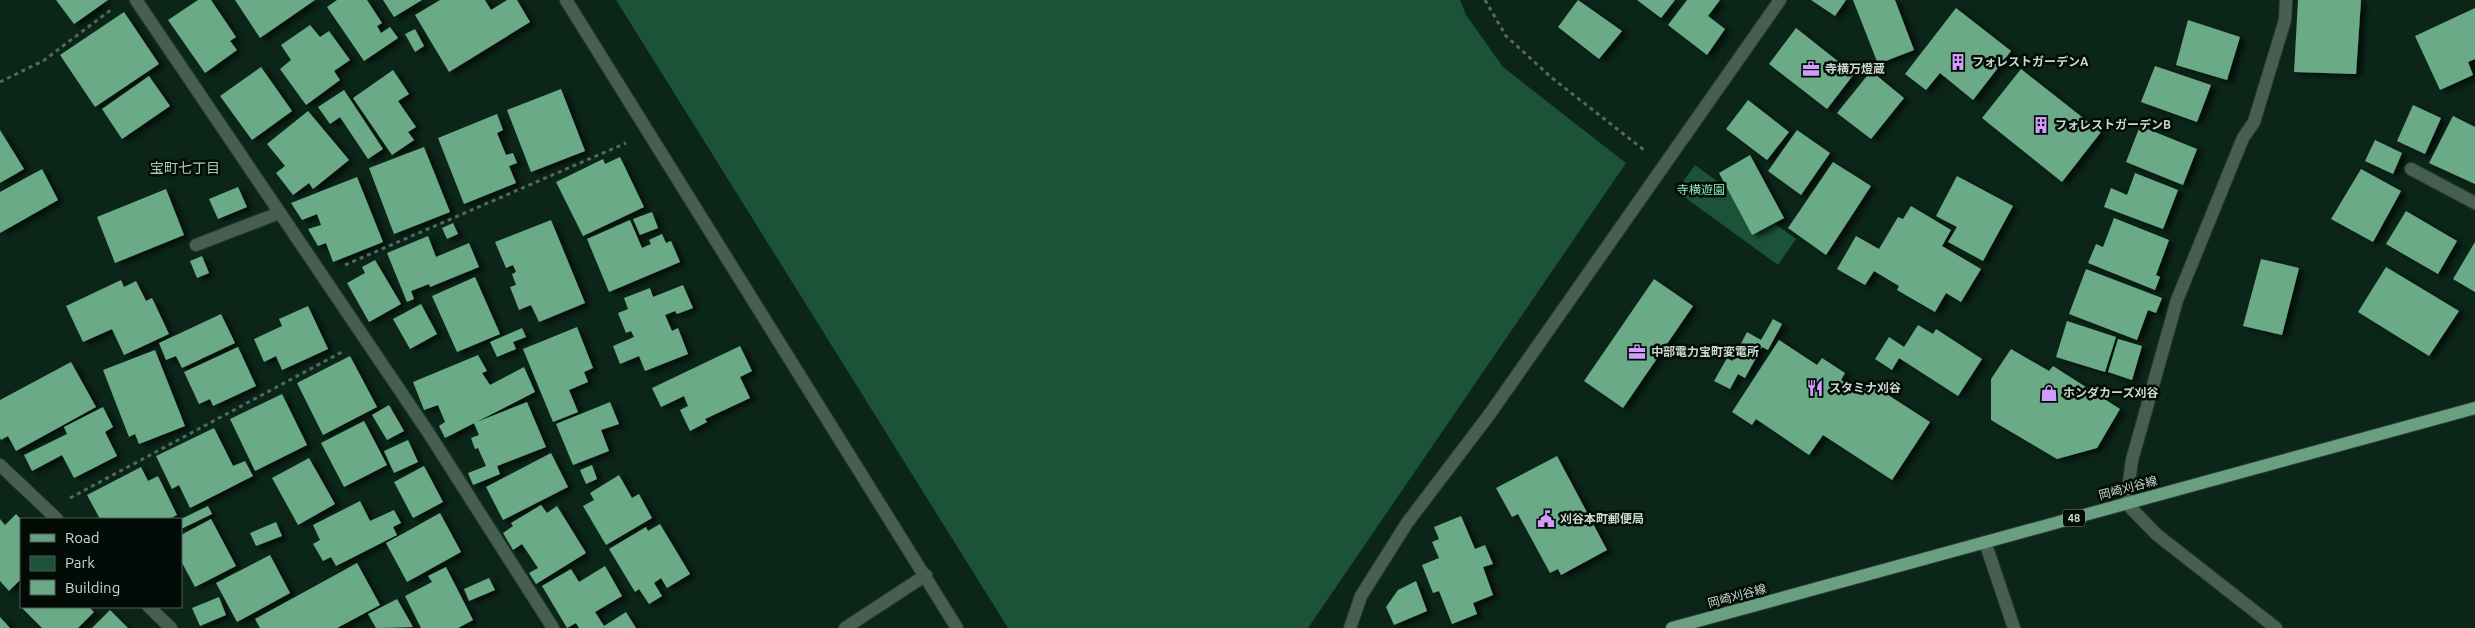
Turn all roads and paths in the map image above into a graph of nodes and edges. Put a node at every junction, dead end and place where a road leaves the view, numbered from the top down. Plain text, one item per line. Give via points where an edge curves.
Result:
1 (136, 0) edge
2 (566, 0) edge
3 (1485, 0) edge
4 (1780, 0) edge
5 (2286, 0) edge
6 (117, 6) dead end
7 (0, 82) edge
8 (647, 134) junction
9 (1663, 164) junction
10 (2411, 169) dead end
11 (2475, 204) edge
12 (279, 213) junction
13 (196, 246) dead end
14 (322, 276) junction
15 (365, 340) junction
16 (2475, 408) edge
17 (0, 465) edge
18 (2126, 503) junction
19 (47, 510) junction
20 (57, 518) edge
21 (1985, 542) junction
22 (926, 574) junction
23 (150, 608) edge
24 (171, 628) edge
25 (553, 628) edge
26 (845, 628) edge
27 (957, 628) edge
28 (1350, 628) edge
29 (1672, 628) edge
30 (2014, 628) edge
31 (2276, 628) edge

1 - 12 street
2 - 8 street
3 - 9 path via 1506,36 1552,78
4 - 9 street
5 - 18 street via 2286,20 2254,122 2243,138 2177,300 2132,460
6 - 7 path via 43,62
8 - 14 path
8 - 22 street
9 - 28 street via 1489,414 1407,523 1361,596
10 - 11 street
12 - 13 street
12 - 14 street
14 - 15 street
15 - 19 path
15 - 25 street
16 - 18 main road, 岡崎刈谷線 / 48
17 - 19 street
18 - 21 main road, 岡崎刈谷線 / 48
18 - 31 street via 2156,534
19 - 20 street
21 - 29 main road, 岡崎刈谷線 / 48
21 - 30 street
22 - 26 street
22 - 27 street
23 - 24 street

